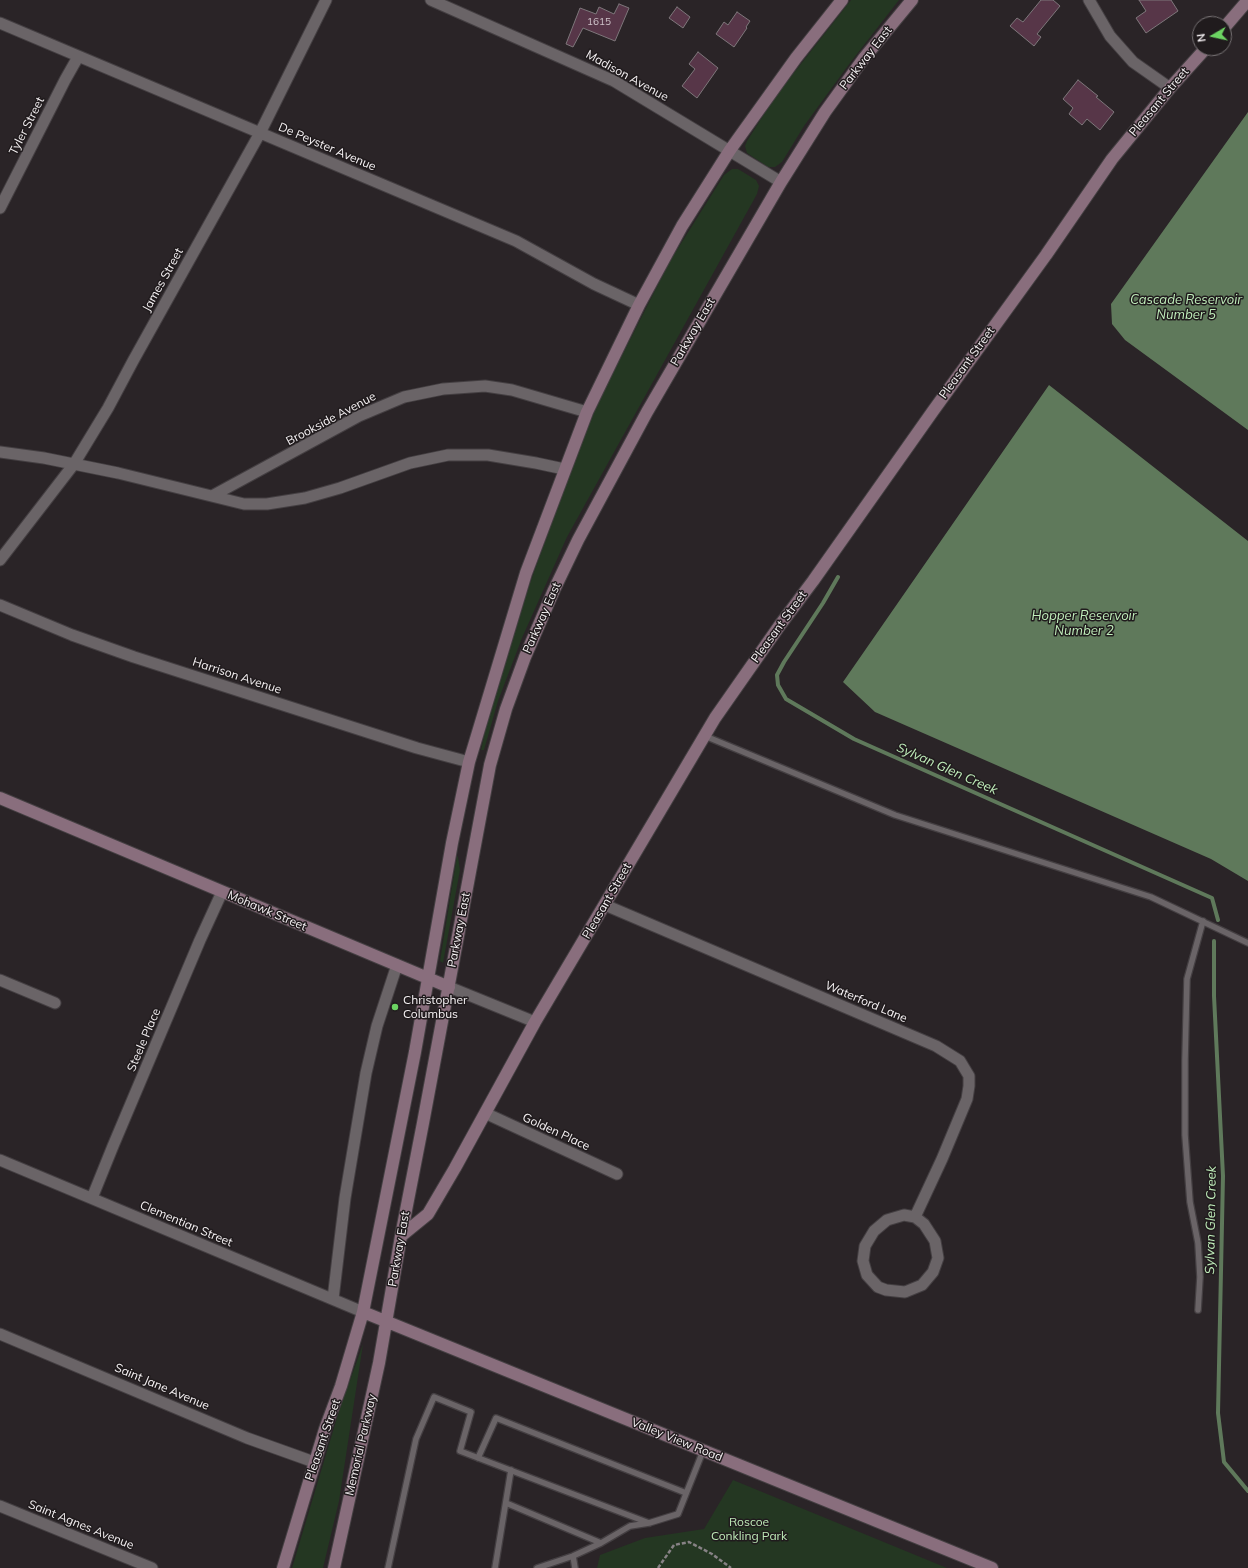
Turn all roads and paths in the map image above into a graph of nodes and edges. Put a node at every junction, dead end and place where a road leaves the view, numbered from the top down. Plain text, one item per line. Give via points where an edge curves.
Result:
1 (326, 0) edge
2 (431, 0) edge
3 (842, 0) edge
4 (912, 0) edge
5 (1090, 0) edge
6 (1248, 0) edge
7 (1232, 19) edge
8 (0, 23) edge
9 (1199, 56) edge
10 (78, 57) junction
11 (1170, 88) junction
12 (260, 133) junction
13 (730, 150) junction
14 (781, 182) junction
15 (0, 208) edge
16 (639, 305) junction
17 (587, 412) junction
18 (0, 452) edge
19 (74, 464) junction
20 (564, 469) junction
21 (212, 496) junction
22 (0, 560) edge
23 (0, 605) edge
24 (704, 736) junction
25 (469, 762) junction
26 (0, 798) edge
27 (222, 892) junction
28 (604, 905) junction
29 (1203, 921) junction
30 (1248, 943) edge
31 (397, 966) junction
32 (428, 978) junction
33 (0, 980) edge
34 (449, 987) junction
35 (55, 1002) dead end
36 (535, 1022) junction
37 (485, 1114) junction
38 (0, 1160) edge
39 (617, 1174) dead end
40 (92, 1198) junction
41 (915, 1217) junction
42 (401, 1236) junction
43 (333, 1299) junction
44 (1198, 1310) dead end
45 (362, 1312) junction
46 (386, 1322) junction
47 (0, 1334) edge
48 (703, 1451) junction
49 (478, 1458) junction
50 (314, 1462) junction
51 (511, 1470) junction
52 (686, 1493) junction
53 (506, 1503) junction
54 (0, 1506) edge
55 (649, 1523) junction
56 (601, 1543) junction
57 (573, 1556) junction
58 (152, 1568) edge
59 (283, 1568) edge
60 (334, 1568) edge
61 (388, 1568) edge
62 (495, 1568) edge
63 (537, 1568) edge
64 (575, 1568) edge
65 (658, 1568) edge
66 (731, 1568) edge
67 (992, 1568) edge

1 - 12 street, James Street
2 - 13 street, Madison Avenue via 614,81
3 - 13 street, Parkway East via 796,58
4 - 14 street, Parkway East via 864,58
5 - 11 street via 1110,36 1133,62
6 - 7 street
8 - 10 street, De Peyster Avenue
9 - 11 street, Pleasant Street
10 - 12 street, De Peyster Avenue
10 - 15 street, Tyler Street
11 - 24 street, Pleasant Street via 1112,159 780,625
12 - 16 street, De Peyster Avenue via 516,241 594,284
12 - 19 street, James Street via 108,408
13 - 14 street, Madison Avenue
13 - 16 street, Parkway East via 682,226
14 - 34 street, Parkway East via 647,412 581,533 525,657 506,709 490,765
16 - 17 street, Parkway East
17 - 20 street, Parkway East
17 - 21 street, Brookside Avenue via 512,390 485,386 443,389 404,397 360,416
18 - 19 street
19 - 21 street
19 - 22 street, James Street
20 - 21 street via 488,455 448,456 410,463 305,498 267,504 244,504
20 - 25 street, Parkway East via 526,573
23 - 25 street, Harrison Avenue via 134,657 417,748
24 - 28 street, Pleasant Street
24 - 29 lane via 895,815 1151,897
25 - 32 street, Parkway East
26 - 27 street, Mohawk Street
27 - 31 street, Mohawk Street
27 - 40 street, Steele Place
28 - 36 street, Pleasant Street
28 - 41 street, Waterford Lane via 936,1046 960,1061 969,1076 967,1099
29 - 30 lane
29 - 44 lane via 1187,979 1185,1060 1185,1134 1190,1202 1198,1243
31 - 32 street, Mohawk Street
31 - 43 street via 377,1026 366,1073 345,1198
32 - 34 street, Mohawk Street
32 - 45 street, Parkway East
33 - 35 street
34 - 36 street, Mohawk Street
34 - 42 street, Parkway East
36 - 37 street, Pleasant Street
37 - 39 street, Golden Place
37 - 42 street, Pleasant Street via 428,1214
38 - 40 street, Clementian Street
40 - 43 street, Clementian Street
41 - 41 street via 904,1215 887,1220 874,1231 865,1246 863,1261 867,1275 878,1287 905,1292 922,1285 933,1272 938,1258 935,1241 924,1224
42 - 46 street, Parkway East
43 - 45 street, Clementian Street
45 - 46 street, Valley View Road
45 - 50 street, Pleasant Street via 341,1386
46 - 48 street, Valley View Road
46 - 60 street, Memorial Parkway via 380,1363
47 - 50 street, Saint Jane Avenue via 247,1438
48 - 52 lane
48 - 67 street, Valley View Road
49 - 51 lane
49 - 52 lane via 496,1418
49 - 61 lane via 460,1451 471,1412 434,1397 416,1439
50 - 59 street, Pleasant Street
51 - 53 lane
51 - 55 lane
52 - 55 lane via 678,1514
53 - 56 lane
53 - 62 lane
54 - 58 street, Saint Agnes Avenue
55 - 56 lane via 630,1526
56 - 57 lane
57 - 63 lane
57 - 64 lane
65 - 66 path via 674,1545 689,1542

